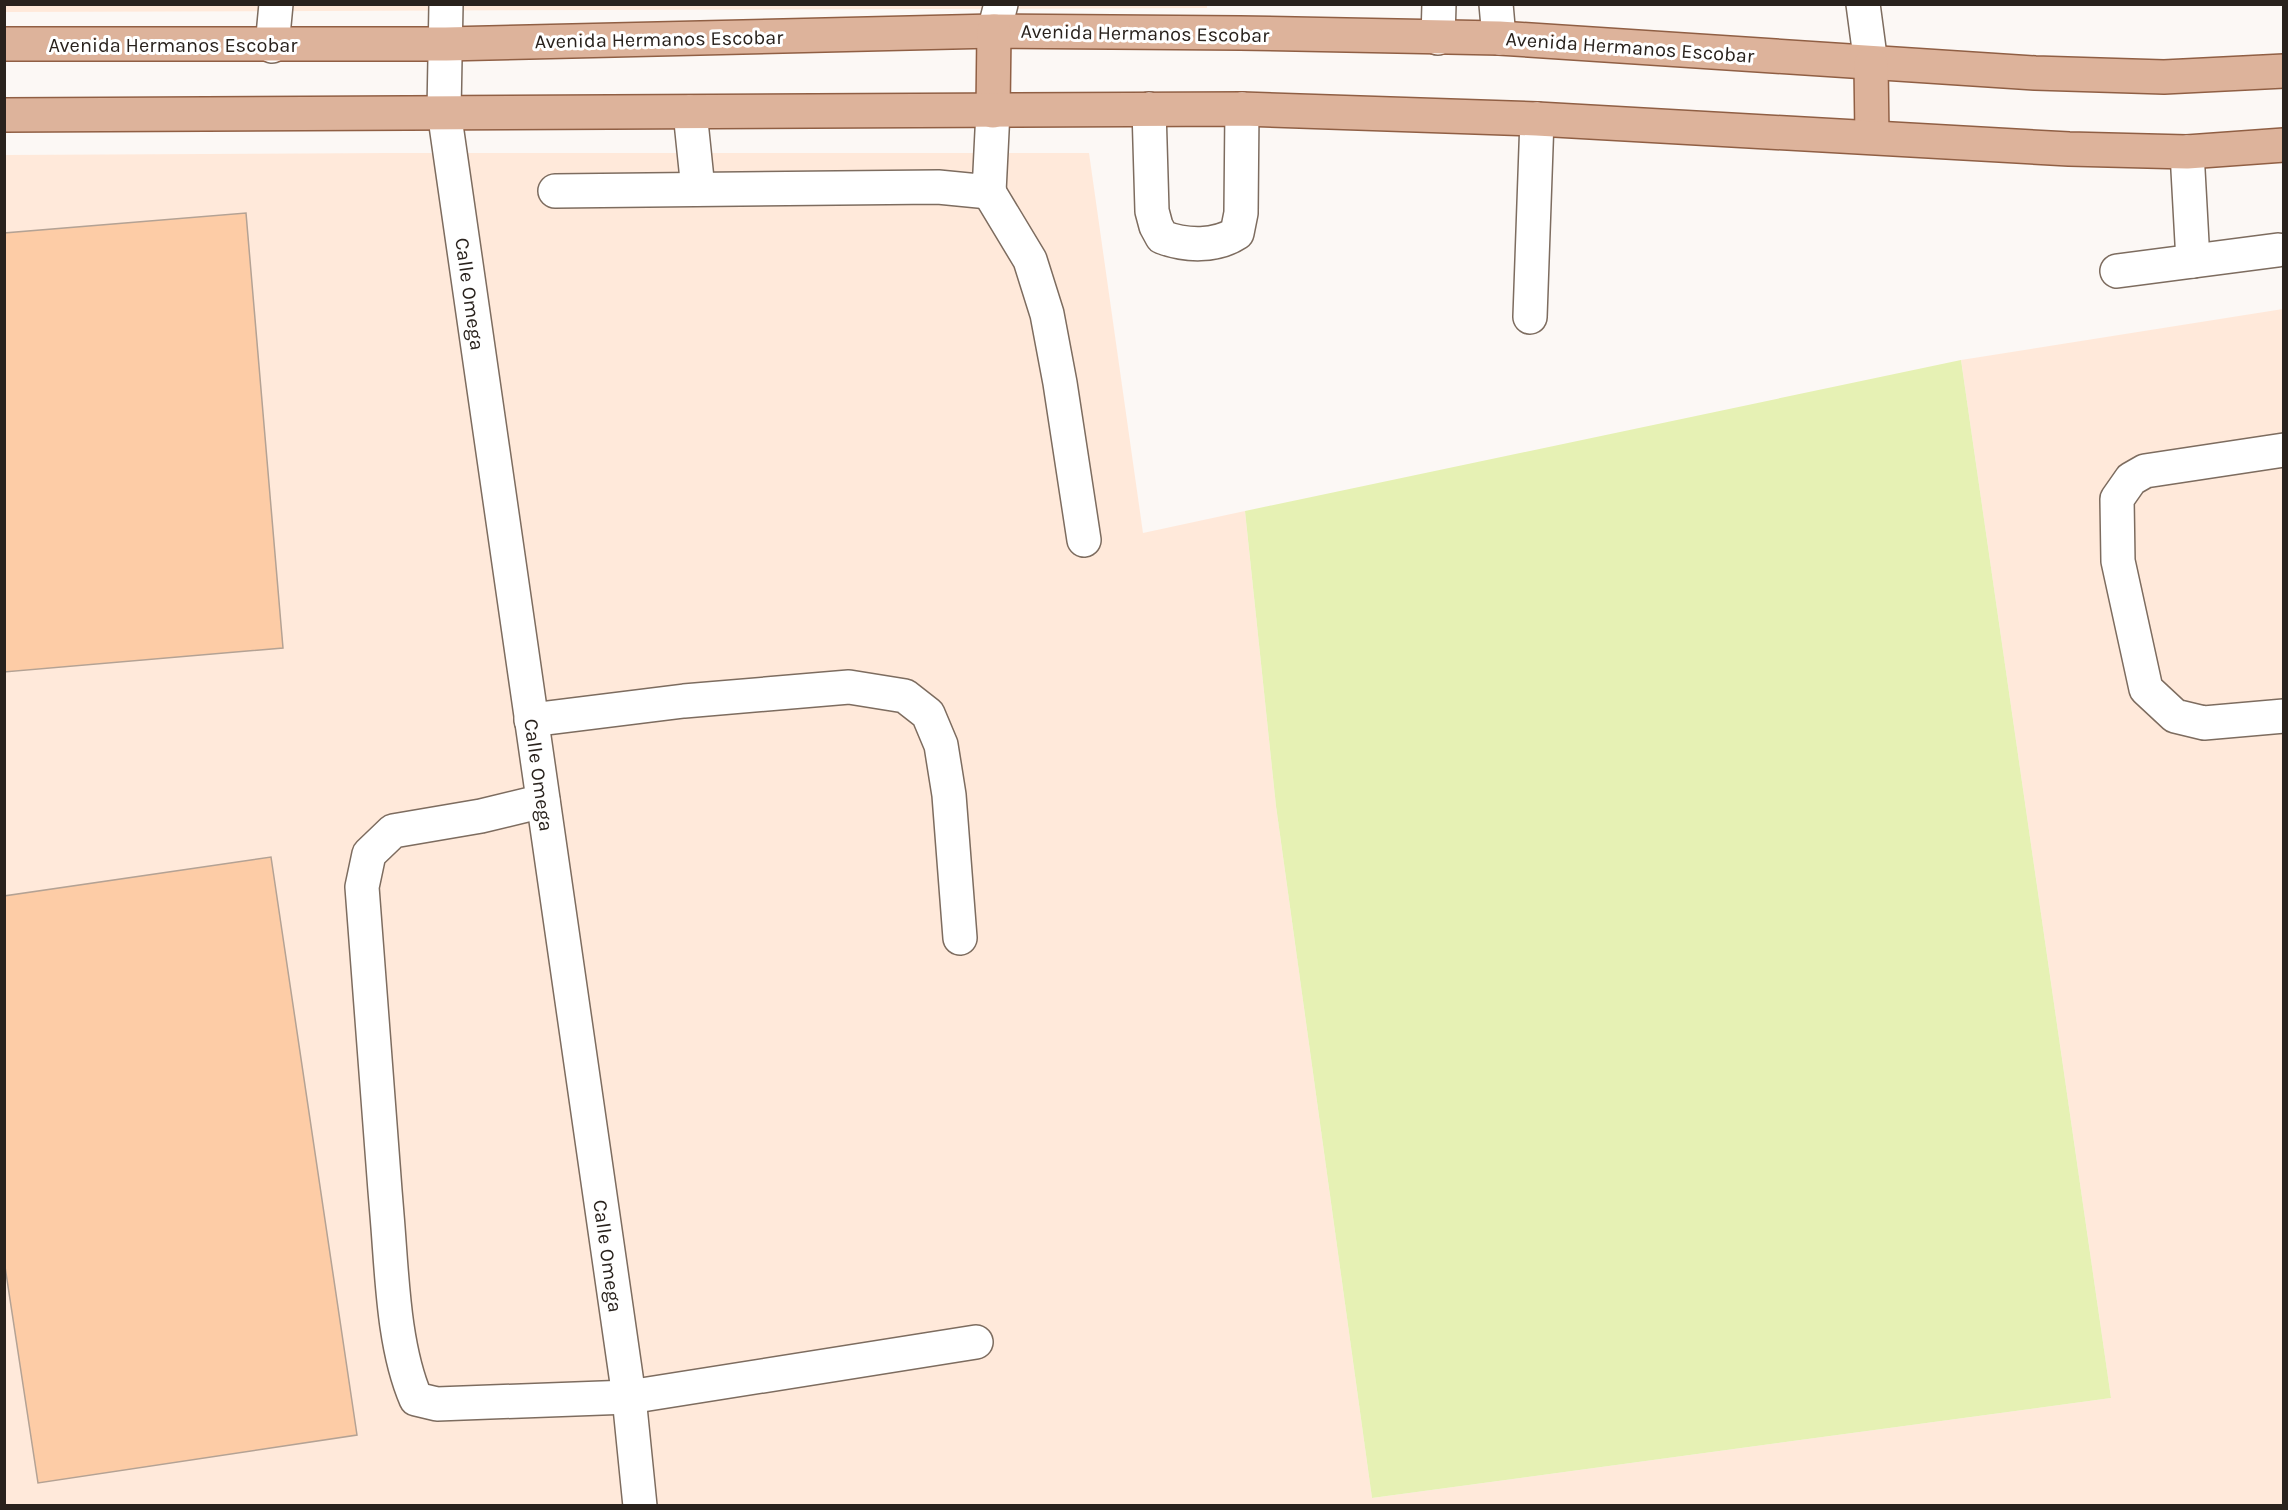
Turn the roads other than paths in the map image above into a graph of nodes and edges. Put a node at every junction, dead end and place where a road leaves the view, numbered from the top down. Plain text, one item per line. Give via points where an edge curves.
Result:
1 (276, 4) edge
2 (446, 4) edge
3 (1439, 4) edge
4 (1496, 4) edge
5 (1863, 4) edge
6 (998, 18) edge
7 (1438, 38) junction
8 (1499, 38) junction
9 (4, 44) edge
10 (446, 44) junction
11 (272, 46) junction
12 (1871, 64) junction
13 (2283, 71) edge
14 (1149, 109) junction
15 (1242, 109) junction
16 (444, 111) junction
17 (993, 111) junction
18 (690, 112) junction
19 (4, 115) edge
20 (1537, 119) junction
21 (1872, 137) junction
22 (2283, 145) edge
23 (2187, 152) junction
24 (698, 189) junction
25 (555, 191) dead end
26 (989, 192) junction
27 (2278, 250) dead end
28 (2193, 261) junction
29 (2117, 271) dead end
30 (1530, 317) dead end
31 (2283, 450) edge
32 (1084, 540) dead end
33 (2283, 716) edge
34 (531, 720) junction
35 (543, 801) junction
36 (960, 939) dead end
37 (976, 1342) dead end
38 (629, 1397) junction
39 (640, 1506) edge

1 - 11 street
2 - 10 street, Calle Omega
3 - 7 street
4 - 8 street
5 - 12 street
6 - 7 main road, Avenida Hermanos Escobar
6 - 10 main road, Avenida Hermanos Escobar
6 - 17 main road
7 - 8 main road, Avenida Hermanos Escobar
8 - 12 main road, Avenida Hermanos Escobar
9 - 11 main road, Avenida Hermanos Escobar
10 - 11 main road, Avenida Hermanos Escobar
10 - 16 street, Calle Omega
12 - 13 main road, Avenida Hermanos Escobar via 2164,77
12 - 21 main road
14 - 15 main road
14 - 15 street via 1155,226 1162,237 1180,243 1224,242 1237,232 1241,213
14 - 17 main road
15 - 20 main road
16 - 18 main road
16 - 19 main road
16 - 34 street, Calle Omega
17 - 18 main road
17 - 26 street
18 - 24 street
20 - 21 main road
20 - 30 street
21 - 23 main road
22 - 23 main road
23 - 28 street
24 - 25 street
24 - 26 street via 938,187
26 - 32 street via 1030,260 1047,314
27 - 28 street
28 - 29 street
31 - 33 street via 2145,471 2131,479 2117,499 2118,561 2146,689 2175,716 2204,723
34 - 35 street, Calle Omega
34 - 36 street via 684,701 849,687 905,696 928,714 941,745 949,795
35 - 38 street, Calle Omega
35 - 38 street via 393,831 369,854 362,887 400,1343 416,1399 437,1404
37 - 38 street
38 - 39 street, Calle Omega

